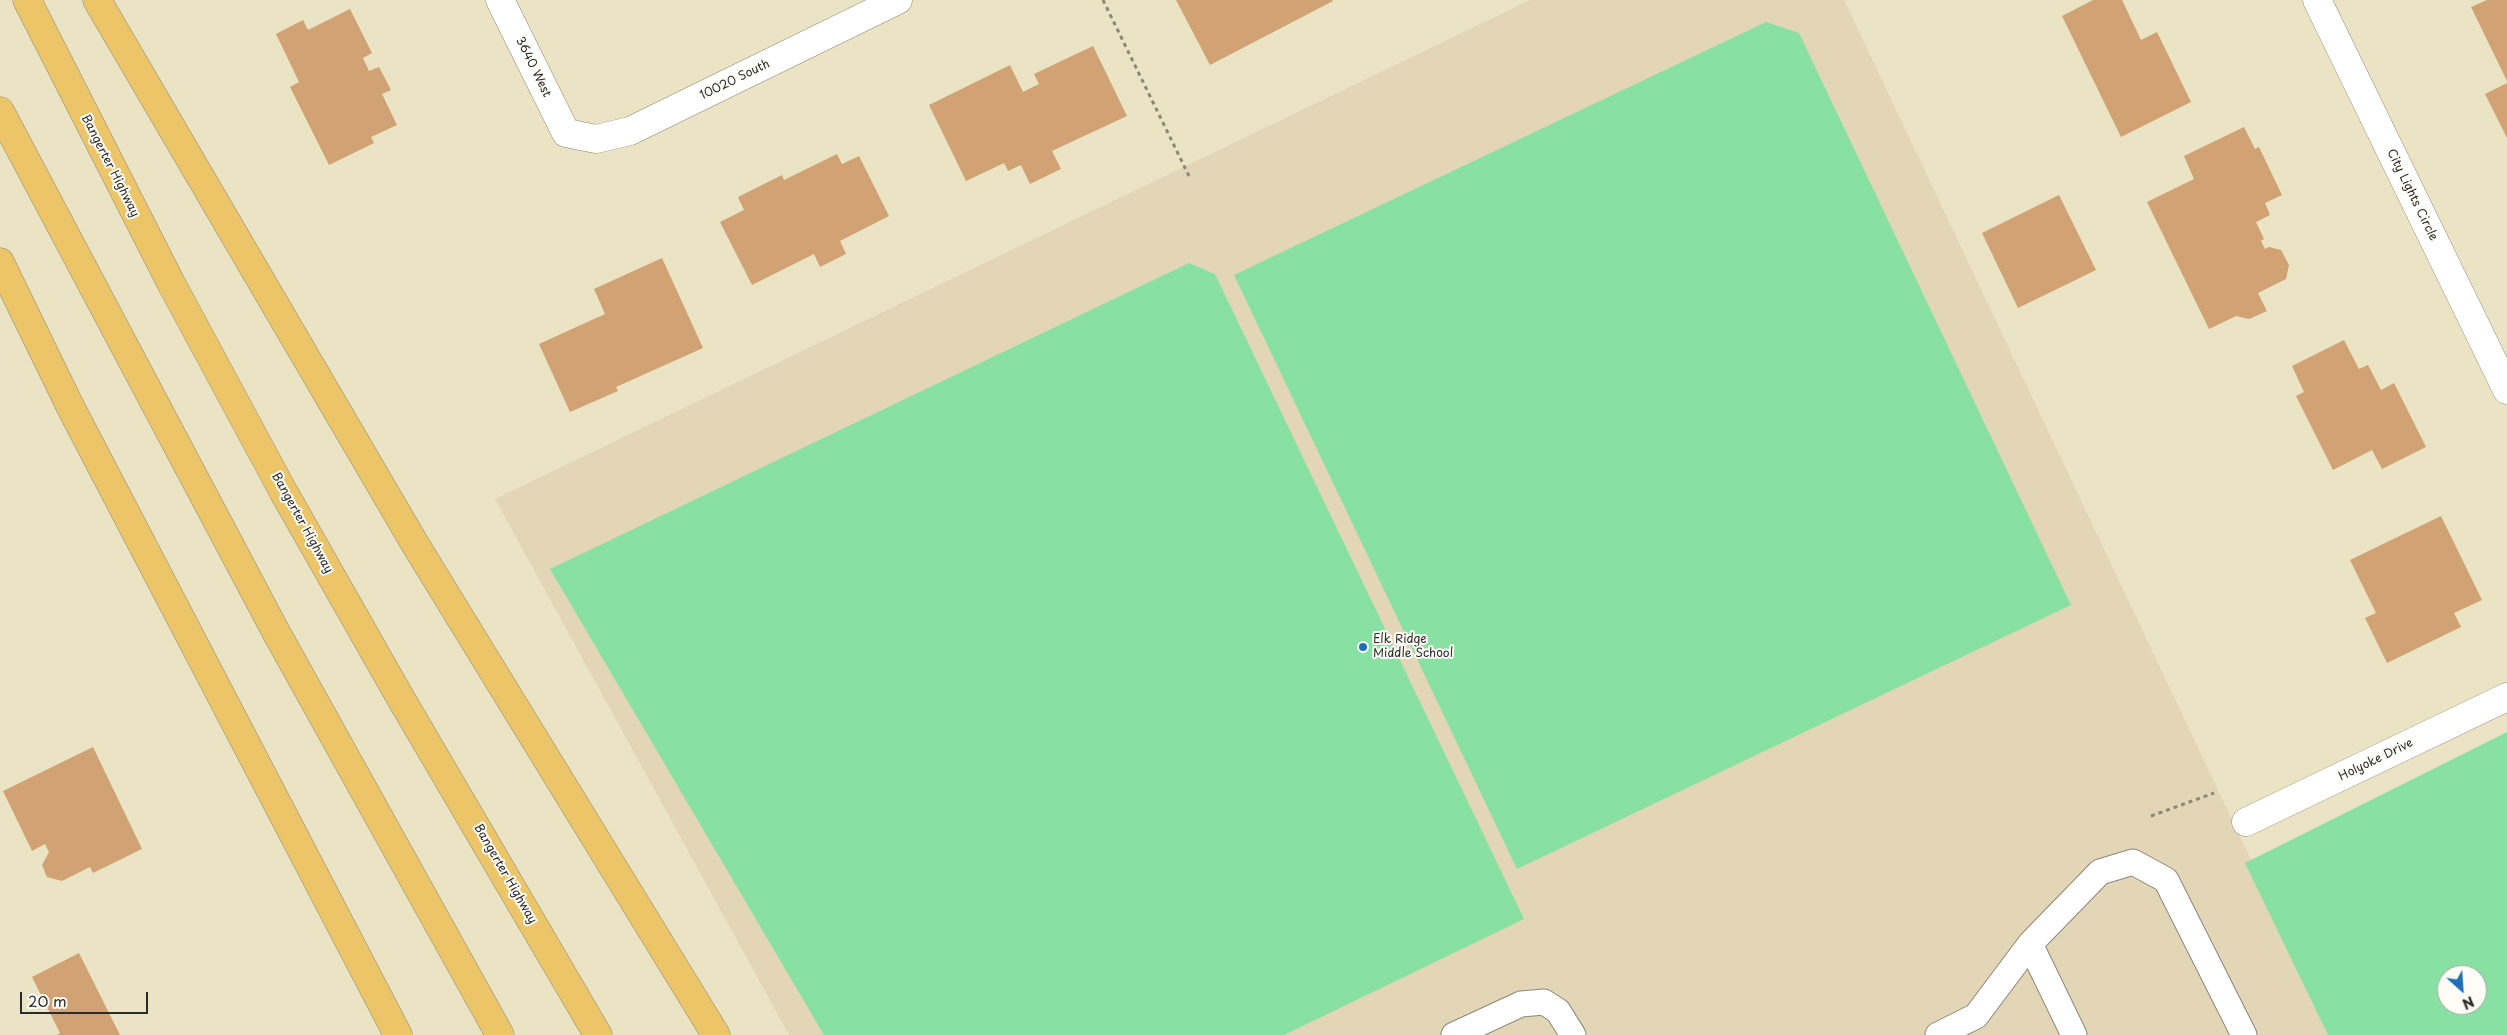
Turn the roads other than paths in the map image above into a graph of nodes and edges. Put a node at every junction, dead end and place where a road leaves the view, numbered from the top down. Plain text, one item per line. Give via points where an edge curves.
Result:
1 (27, 0) edge
2 (97, 0) edge
3 (500, 0) edge
4 (898, 0) edge
5 (2317, 0) edge
6 (0, 110) edge
7 (566, 133) joint
8 (0, 262) edge
9 (2507, 390) edge
10 (2507, 697) edge
11 (2246, 822) dead end
12 (2030, 944) junction
13 (398, 1035) edge
14 (500, 1035) edge
15 (598, 1035) edge
16 (716, 1035) edge
17 (1454, 1035) edge
18 (1573, 1035) edge
19 (1938, 1035) edge
20 (2074, 1035) edge
21 (2244, 1035) edge

1 - 15 highway, Bangerter Highway via 166,275 283,491
2 - 16 highway via 415,544
3 - 7 street, 3640 West
4 - 7 street, 10020 South via 630,131 596,139
5 - 9 street, City Lights Circle
6 - 14 highway via 276,632
8 - 13 highway via 71,408
10 - 11 street, Holyoke Drive
12 - 19 lane via 1976,1016
12 - 20 lane
12 - 21 lane via 2100,872 2133,862 2166,880
17 - 18 lane via 1521,1004 1544,1002 1558,1012

